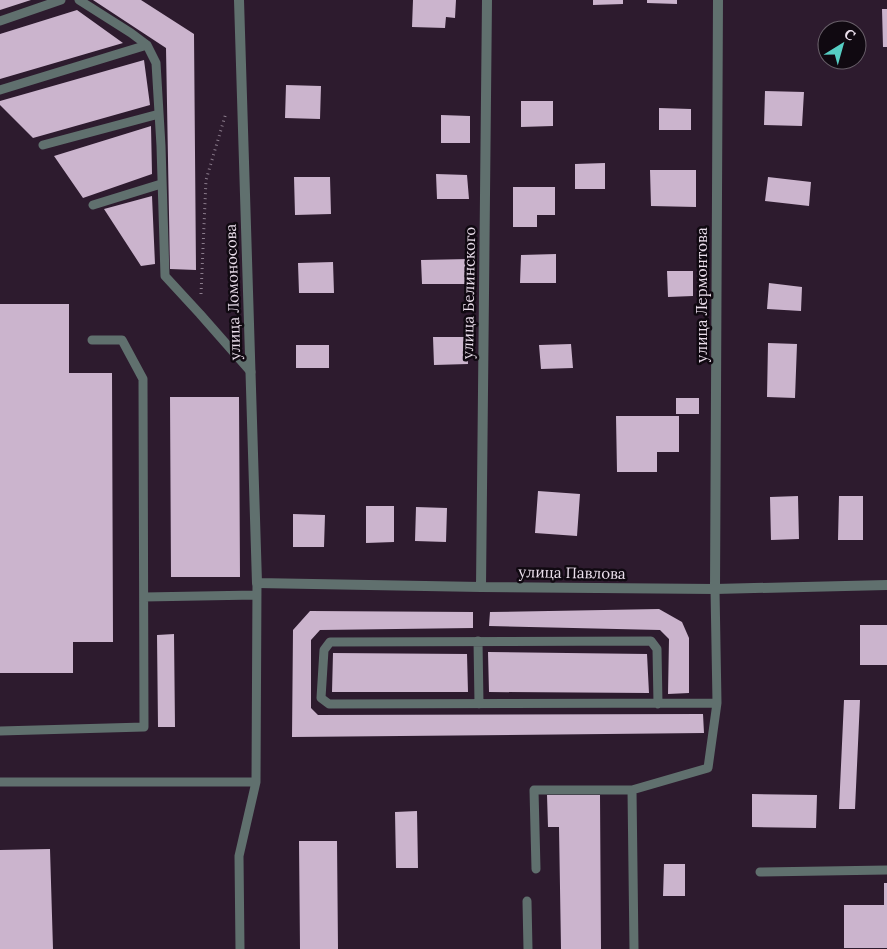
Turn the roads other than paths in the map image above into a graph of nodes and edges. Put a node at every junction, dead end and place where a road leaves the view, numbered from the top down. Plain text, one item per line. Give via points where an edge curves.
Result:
1 (61, 0) edge
2 (79, 0) edge
3 (239, 0) edge
4 (487, 0) edge
5 (718, 0) edge
6 (0, 21) edge
7 (147, 45) junction
8 (0, 90) edge
9 (159, 114) junction
10 (42, 145) dead end
11 (161, 184) junction
12 (94, 205) dead end
13 (92, 340) dead end
14 (251, 372) junction
15 (257, 583) junction
16 (887, 585) edge
17 (481, 587) junction
18 (715, 589) junction
19 (257, 595) junction
20 (144, 597) junction
21 (478, 642) junction
22 (717, 703) junction
23 (479, 704) junction
24 (658, 704) junction
25 (0, 731) edge
26 (0, 782) edge
27 (256, 782) junction
28 (632, 790) junction
29 (536, 869) dead end
30 (887, 870) edge
31 (760, 872) dead end
32 (527, 901) dead end
33 (240, 949) edge
34 (528, 949) edge
35 (634, 949) edge

1 - 6 lane
2 - 7 lane
3 - 14 street, улица Ломоносова
4 - 17 street, улица Белинского
5 - 18 street, улица Лермонтова
7 - 8 lane
7 - 9 lane via 156,63
9 - 10 lane
9 - 11 lane
11 - 12 lane
11 - 14 lane via 164,276
13 - 20 lane via 122,340 143,379
14 - 15 street, улица Ломоносова
15 - 17 street, улица Павлова
15 - 19 lane
16 - 18 street, улица Павлова
17 - 18 street, улица Павлова
18 - 22 lane
19 - 20 lane
19 - 27 lane
20 - 25 lane via 144,727
21 - 23 lane
21 - 23 lane via 330,642 324,650 321,698 329,704
21 - 24 lane via 652,641 658,649
22 - 24 lane
22 - 28 lane via 708,768
23 - 24 lane
26 - 27 lane
27 - 33 lane via 239,856
28 - 29 lane via 534,790
28 - 35 lane
30 - 31 lane
32 - 34 lane

